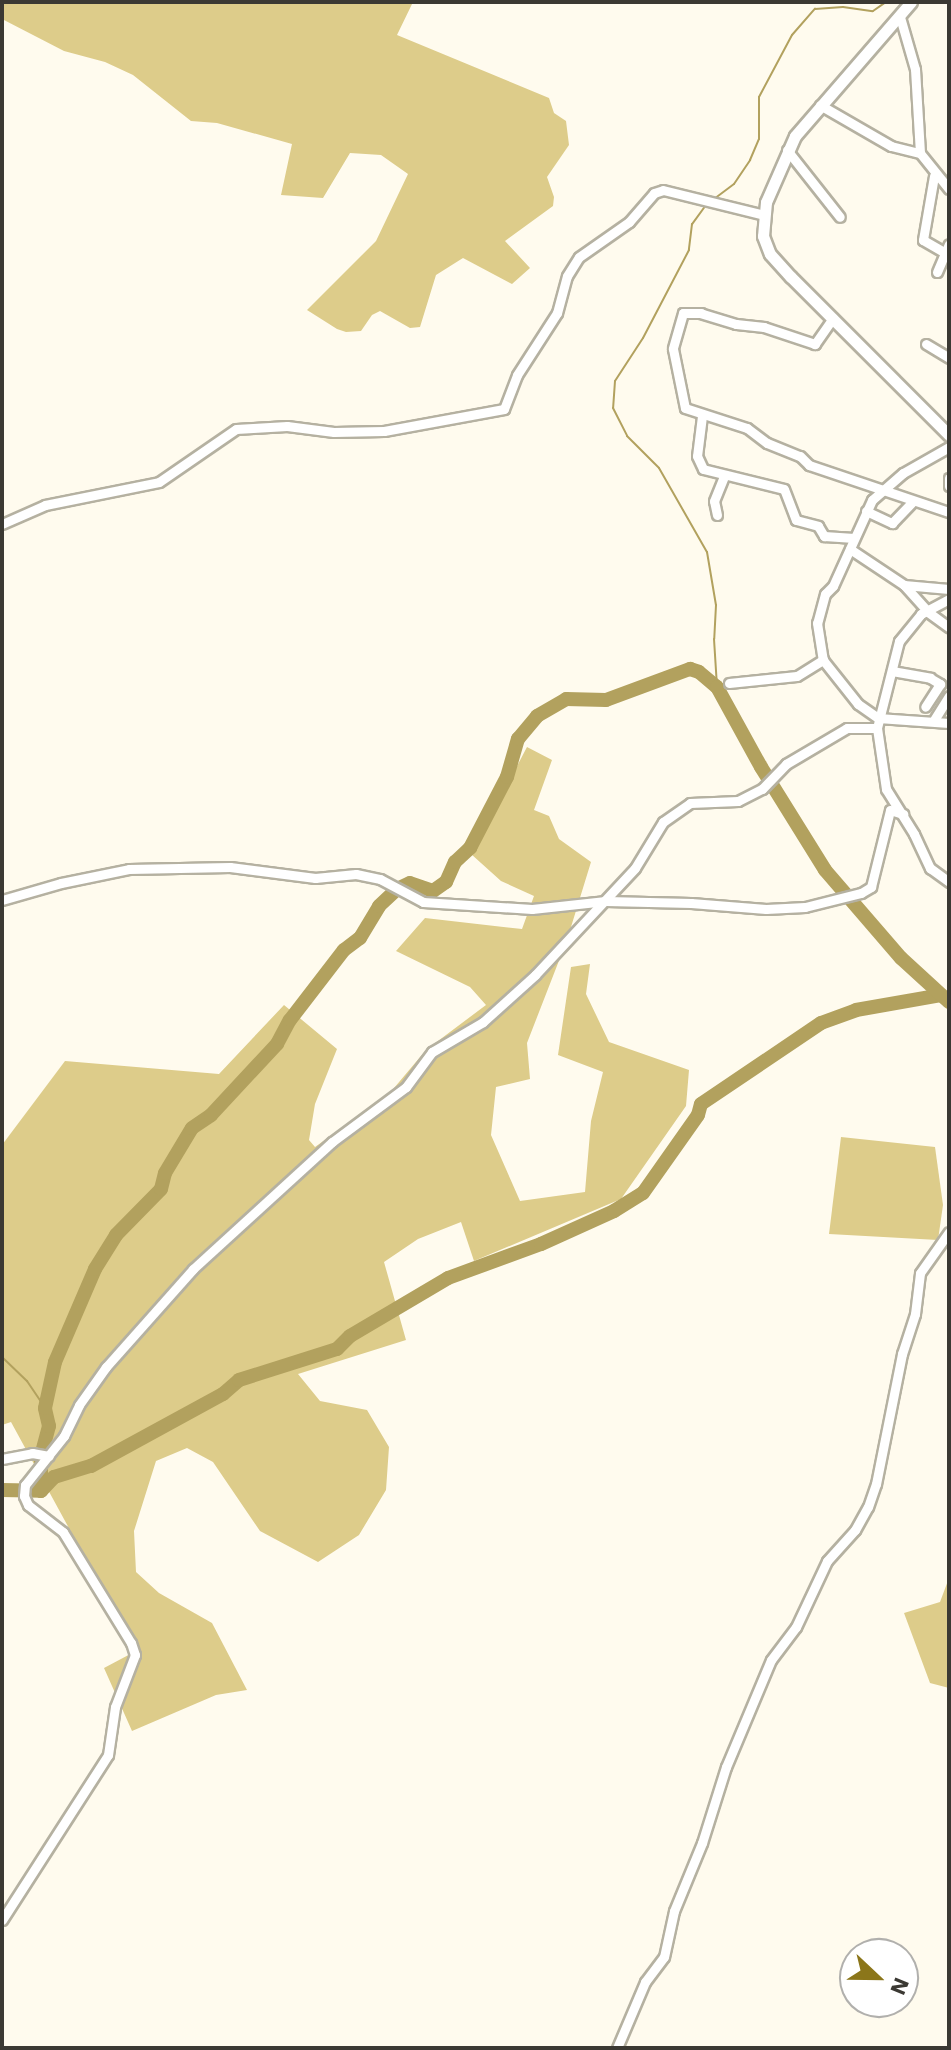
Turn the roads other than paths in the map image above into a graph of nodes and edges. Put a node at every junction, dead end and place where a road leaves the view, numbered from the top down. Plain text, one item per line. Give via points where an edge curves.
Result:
1 (911, 2) edge
2 (900, 17) junction
3 (820, 105) junction
4 (787, 150) junction
5 (920, 153) junction
6 (934, 176) junction
7 (949, 189) edge
8 (764, 215) junction
9 (840, 217) dead end
10 (947, 248) edge
11 (937, 272) dead end
12 (833, 318) junction
13 (926, 344) dead end
14 (949, 358) edge
15 (702, 416) junction
16 (949, 435) edge
17 (949, 447) edge
18 (724, 476) junction
19 (949, 478) edge
20 (949, 486) edge
21 (881, 489) junction
22 (913, 501) junction
23 (866, 511) junction
24 (949, 512) edge
25 (717, 515) dead end
26 (2, 524) edge
27 (854, 538) junction
28 (850, 549) junction
29 (904, 585) junction
30 (949, 589) edge
31 (949, 599) edge
32 (928, 612) junction
33 (949, 627) edge
34 (823, 660) junction
35 (892, 671) junction
36 (729, 683) dead end
37 (949, 696) edge
38 (925, 707) dead end
39 (934, 720) junction
40 (878, 723) junction
41 (949, 723) edge
42 (903, 814) junction
43 (949, 882) edge
44 (2, 900) edge
45 (606, 901) junction
46 (949, 1234) edge
47 (49, 1456) junction
48 (2, 1459) edge
49 (2, 1920) edge
50 (617, 2048) edge

1 - 2 street
2 - 3 street
2 - 5 street via 915,69
3 - 4 street
3 - 5 street via 891,146
4 - 8 street
4 - 9 street
5 - 6 street
6 - 7 street
6 - 10 street via 923,240
8 - 12 street via 763,236 770,254
8 - 26 street via 663,190 654,193 629,222 579,257 567,276 557,313 517,375 504,409 384,431 236,429 159,482 45,505
10 - 11 street
12 - 15 street via 815,344 764,327 683,313 674,363 685,408
12 - 16 street
13 - 14 street
15 - 18 street via 697,456 703,469
15 - 21 street via 747,428 809,465
17 - 21 street
18 - 25 street via 714,501
18 - 27 street via 784,489 796,520 818,526 824,536
19 - 20 street
21 - 22 street
21 - 23 street
22 - 23 street via 892,523
22 - 24 street
23 - 27 street
27 - 28 street
28 - 29 street
28 - 34 street via 817,615
29 - 30 street
29 - 32 street
31 - 32 street
32 - 33 street
32 - 35 street via 899,641
34 - 36 street via 797,676
34 - 40 street via 846,693
35 - 38 street via 940,684
35 - 40 street
37 - 39 street
39 - 40 street
39 - 41 street
40 - 42 street via 883,778
40 - 45 street via 830,735 786,764 762,789 738,801 690,803 663,822 635,868
42 - 43 street via 930,868
42 - 45 street via 890,810 875,882 861,893 805,907 766,909
44 - 45 street via 129,869 230,867 315,878 356,874 380,879 423,902 532,909
45 - 47 street via 525,985 483,1022 432,1052 406,1087 332,1142 193,1269 106,1367
46 - 50 street via 920,1273 915,1314 868,1507 827,1561 743,1720 674,1911 664,1957 645,1982
47 - 48 street via 32,1453
47 - 49 street via 25,1485 24,1496 63,1532 135,1655 115,1707 108,1755

